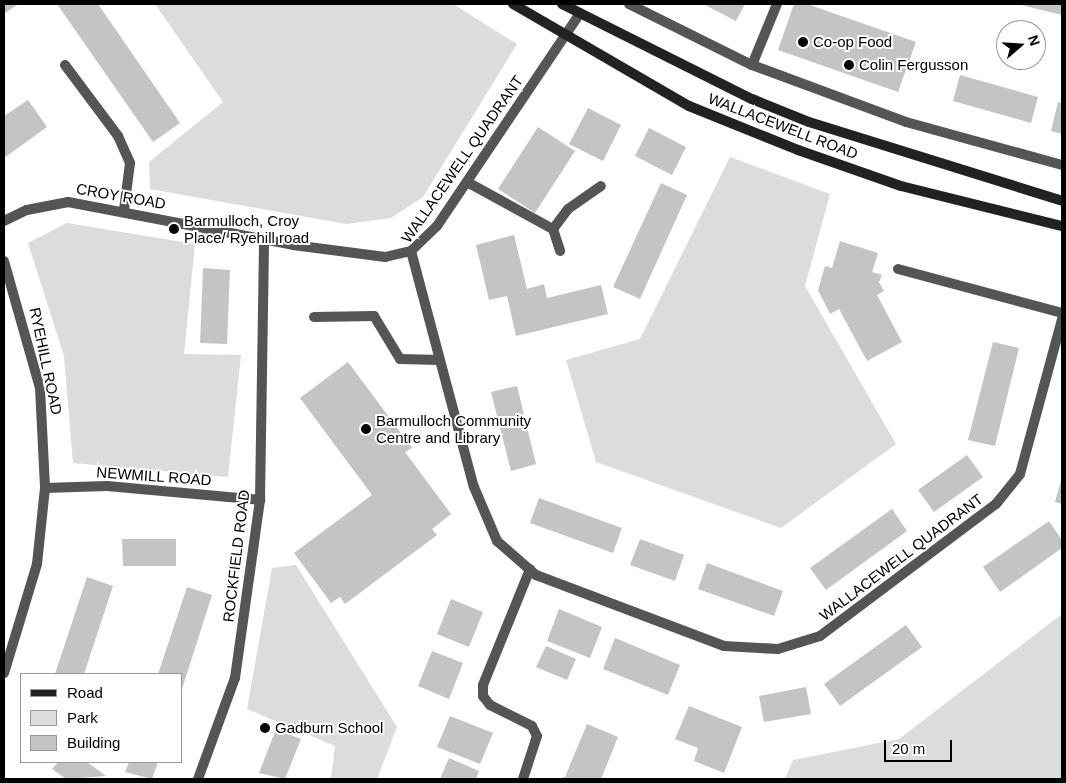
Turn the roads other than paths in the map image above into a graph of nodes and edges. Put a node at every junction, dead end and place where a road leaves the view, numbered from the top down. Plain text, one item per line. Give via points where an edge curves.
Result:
1 (513, 4) edge
2 (562, 4) edge
3 (629, 4) edge
4 (777, 4) edge
5 (579, 15) junction
6 (566, 38) junction
7 (65, 65) dead end
8 (752, 65) junction
9 (1062, 165) edge
10 (467, 182) junction
11 (601, 186) dead end
12 (1062, 201) edge
13 (124, 210) junction
14 (4, 221) edge
15 (1062, 226) edge
16 (553, 229) junction
17 (264, 239) junction
18 (412, 251) junction
19 (560, 251) dead end
20 (4, 261) edge
21 (898, 269) dead end
22 (1062, 313) edge
23 (314, 317) dead end
24 (1062, 319) edge
25 (440, 360) junction
26 (45, 488) junction
27 (260, 500) junction
28 (530, 569) junction
29 (4, 673) edge
30 (198, 779) edge
31 (523, 779) edge

1 - 6 street, WALLACEWELL ROAD
2 - 5 street, WALLACEWELL ROAD
3 - 8 street
4 - 8 street
5 - 6 street, WALLACEWELL QUADRANT
5 - 12 street, WALLACEWELL ROAD via 809,122
6 - 10 street, WALLACEWELL QUADRANT
6 - 15 street, WALLACEWELL ROAD via 689,106 798,150 901,186
7 - 13 street via 118,136 130,162
8 - 9 street via 906,122
10 - 16 street
10 - 18 street, WALLACEWELL QUADRANT via 436,226
11 - 16 street via 568,209
13 - 14 street, CROY ROAD via 68,202 27,210
13 - 17 street, CROY ROAD
16 - 19 street
17 - 18 street, CROY ROAD via 385,257
17 - 27 street, ROCKFIELD ROAD
18 - 25 street, WALLACEWELL QUADRANT
20 - 26 street, RYEHILL ROAD via 40,388
21 - 22 street
23 - 25 street via 374,316 400,359
24 - 28 street, WALLACEWELL QUADRANT via 1020,474 996,504 820,636 778,649 724,646
25 - 28 street, WALLACEWELL QUADRANT via 474,487 497,541
26 - 27 street, NEWMILL ROAD via 107,486
26 - 29 street, RYEHILL ROAD via 37,564
27 - 30 street, ROCKFIELD ROAD via 235,678
28 - 31 street via 483,685 483,696 490,705 532,726 537,736

